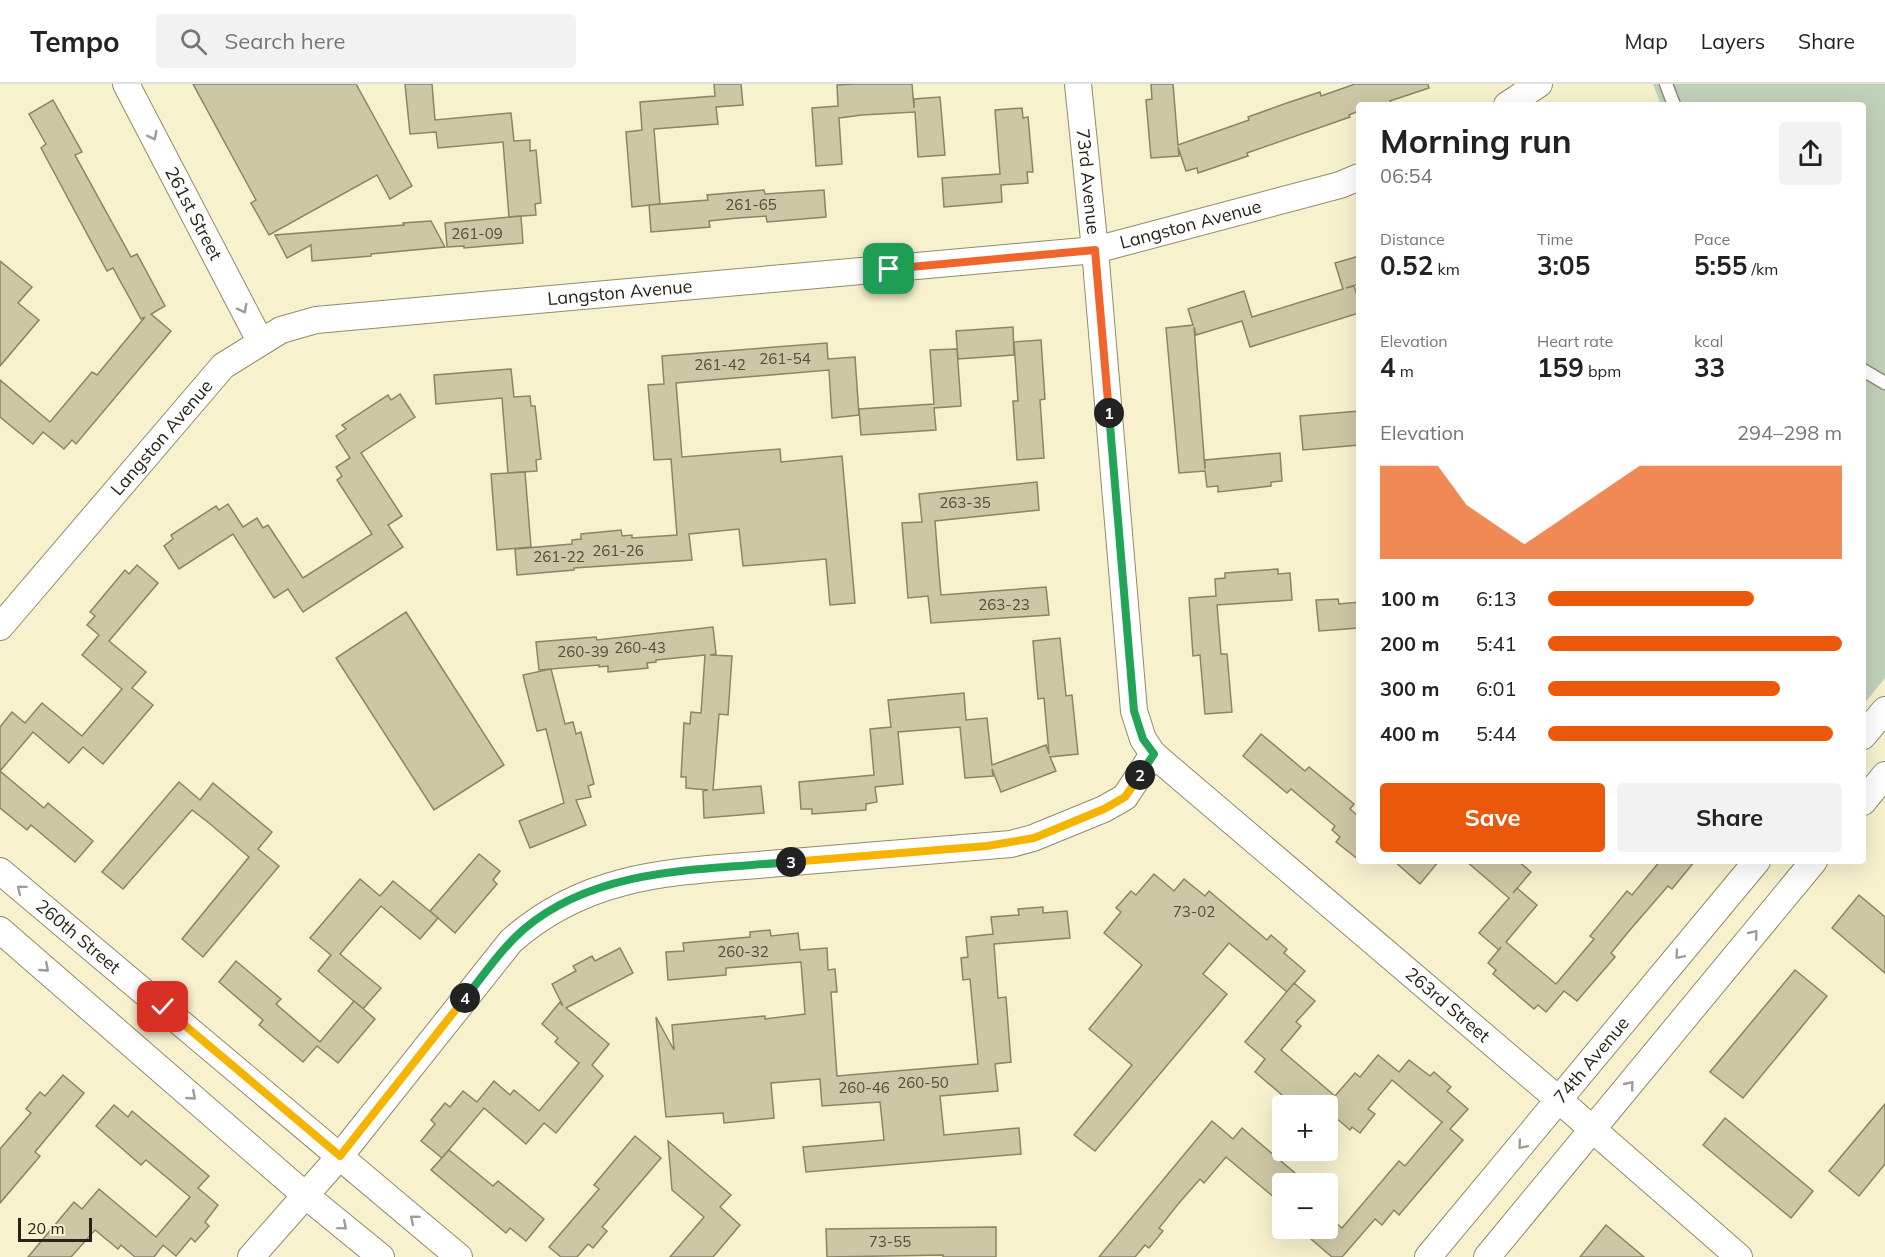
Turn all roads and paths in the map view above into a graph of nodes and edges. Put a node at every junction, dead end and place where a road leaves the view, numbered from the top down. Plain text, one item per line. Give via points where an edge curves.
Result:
1 (126, 84) edge
2 (1078, 84) edge
3 (1539, 84) edge
4 (1666, 84) edge
5 (1512, 102) edge
6 (1673, 102) edge
7 (1356, 178) edge
8 (1095, 250) junction
9 (260, 341) junction
10 (1866, 372) edge
11 (1885, 383) edge
12 (0, 627) edge
13 (1885, 710) edge
14 (1866, 732) edge
15 (1154, 754) junction
16 (1885, 775) edge
17 (1866, 798) edge
18 (1755, 864) edge
19 (1812, 864) edge
20 (0, 871) edge
21 (0, 930) edge
22 (1559, 1100) junction
23 (1593, 1130) junction
24 (340, 1156) junction
25 (305, 1195) junction
26 (251, 1257) edge
27 (381, 1257) edge
28 (459, 1257) edge
29 (1428, 1257) edge
30 (1487, 1257) edge
31 (1739, 1257) edge

1 -> 9 street, 261st Street
2 - 8 street, 73rd Avenue
3 - 5 street
4 - 6 lane
7 - 8 street, Langston Avenue via 1340,186
8 - 9 street, Langston Avenue via 316,320
8 - 15 street, 73rd Avenue via 1134,711 1143,739
9 - 12 street, Langston Avenue via 223,366
10 - 11 lane
13 - 14 street
15 - 22 street, 263rd Street
15 - 24 street via 1125,797 1034,838 987,846 655,874 570,901 511,941
16 - 17 street
18 -> 22 street, 74th Avenue
23 -> 19 street
24 -> 20 street, 260th Street
21 -> 25 street
22 - 23 street, 263rd Street
22 -> 29 street, 74th Avenue
23 - 30 street
23 - 31 street, 263rd Street
24 - 25 street
28 -> 24 street, 260th Street
25 - 26 street
25 -> 27 street

